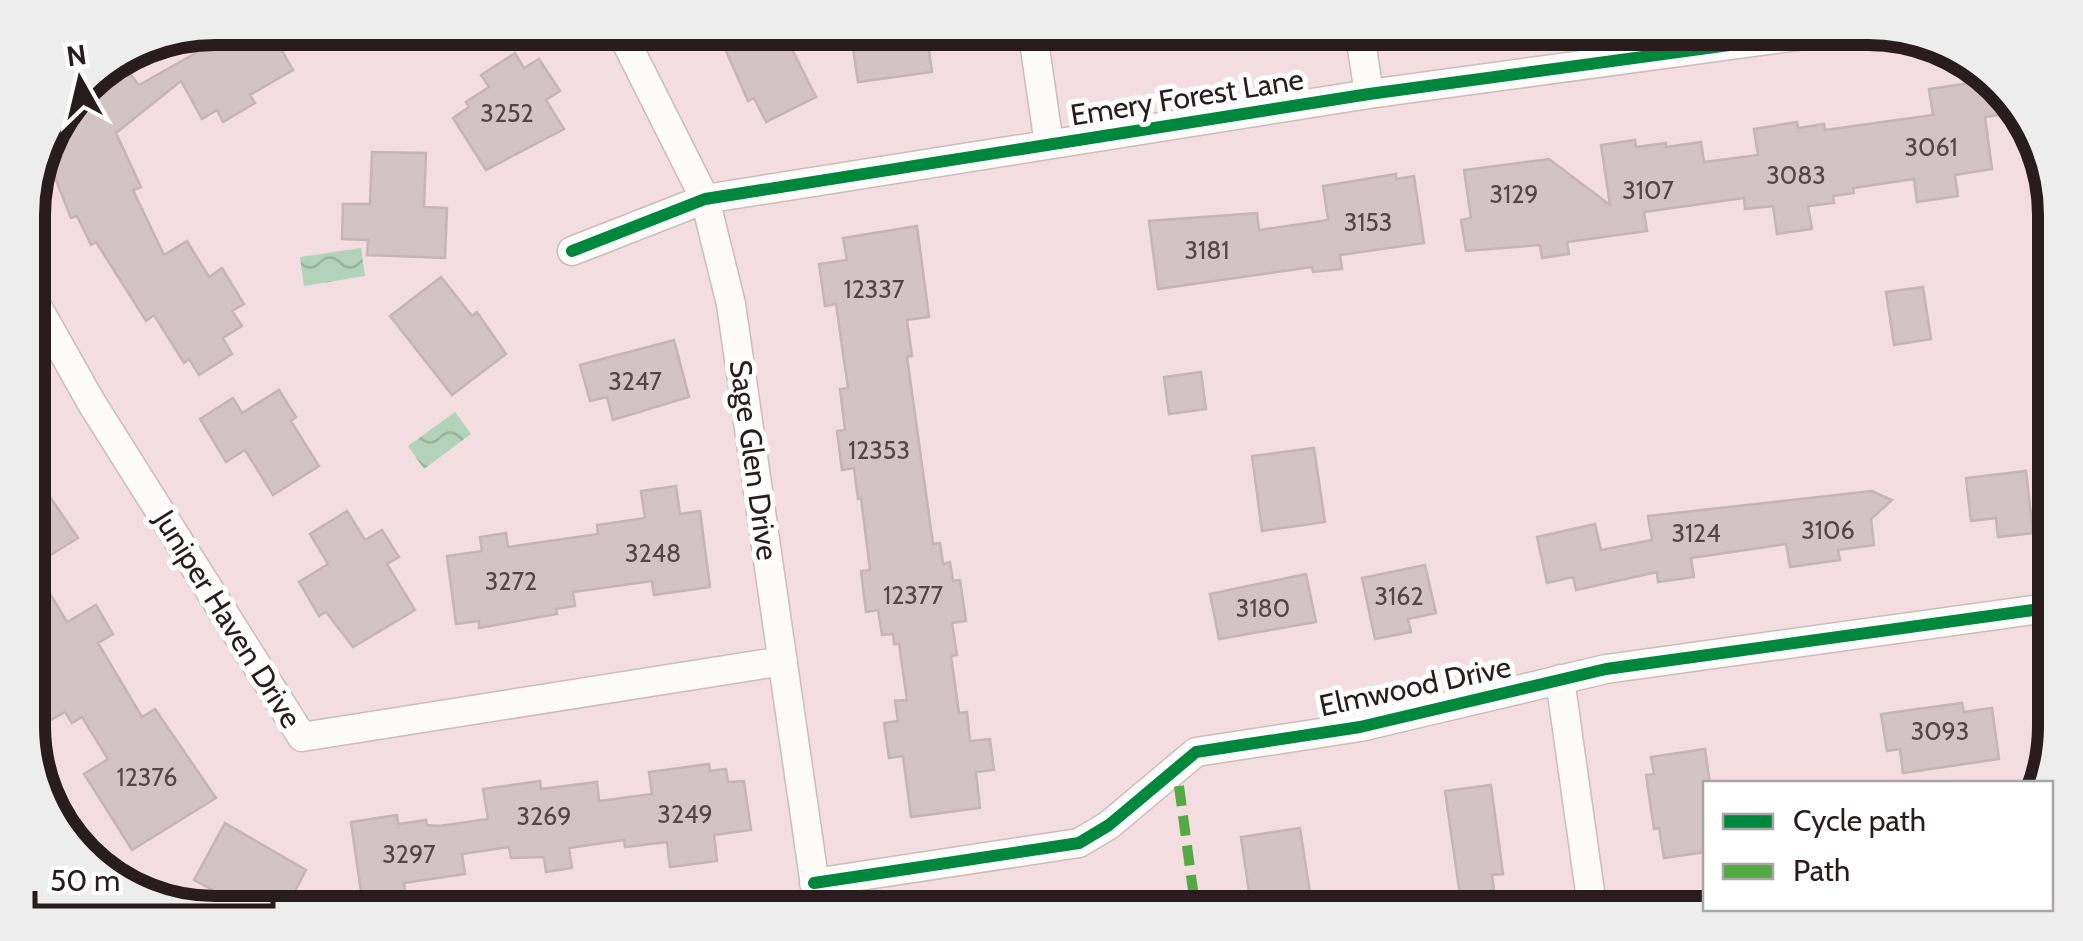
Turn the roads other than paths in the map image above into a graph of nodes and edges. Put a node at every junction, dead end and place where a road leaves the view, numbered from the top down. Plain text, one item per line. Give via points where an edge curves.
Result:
1 (627, 45) edge
2 (1034, 45) edge
3 (1362, 45) edge
4 (1731, 45) edge
5 (1369, 94) junction
6 (1048, 144) junction
7 (706, 199) junction
8 (572, 251) dead end
9 (45, 320) edge
10 (2038, 609) edge
11 (783, 661) junction
12 (1560, 679) junction
13 (814, 883) junction
14 (816, 896) edge
15 (1591, 896) edge

1 - 7 street, Sage Glen Drive
2 - 6 street
3 - 5 street
4 - 5 street, Emery Forest Lane
5 - 6 street, Emery Forest Lane
6 - 7 street, Emery Forest Lane
7 - 8 street, Emery Forest Lane
7 - 11 street, Sage Glen Drive via 731,304
9 - 11 street, Juniper Haven Drive via 302,737
10 - 12 street, Elmwood Drive
11 - 13 street, Sage Glen Drive
12 - 13 street, Elmwood Drive via 1460,707 1196,752 1110,825 1078,843
12 - 15 street
13 - 14 street, Sage Glen Drive

